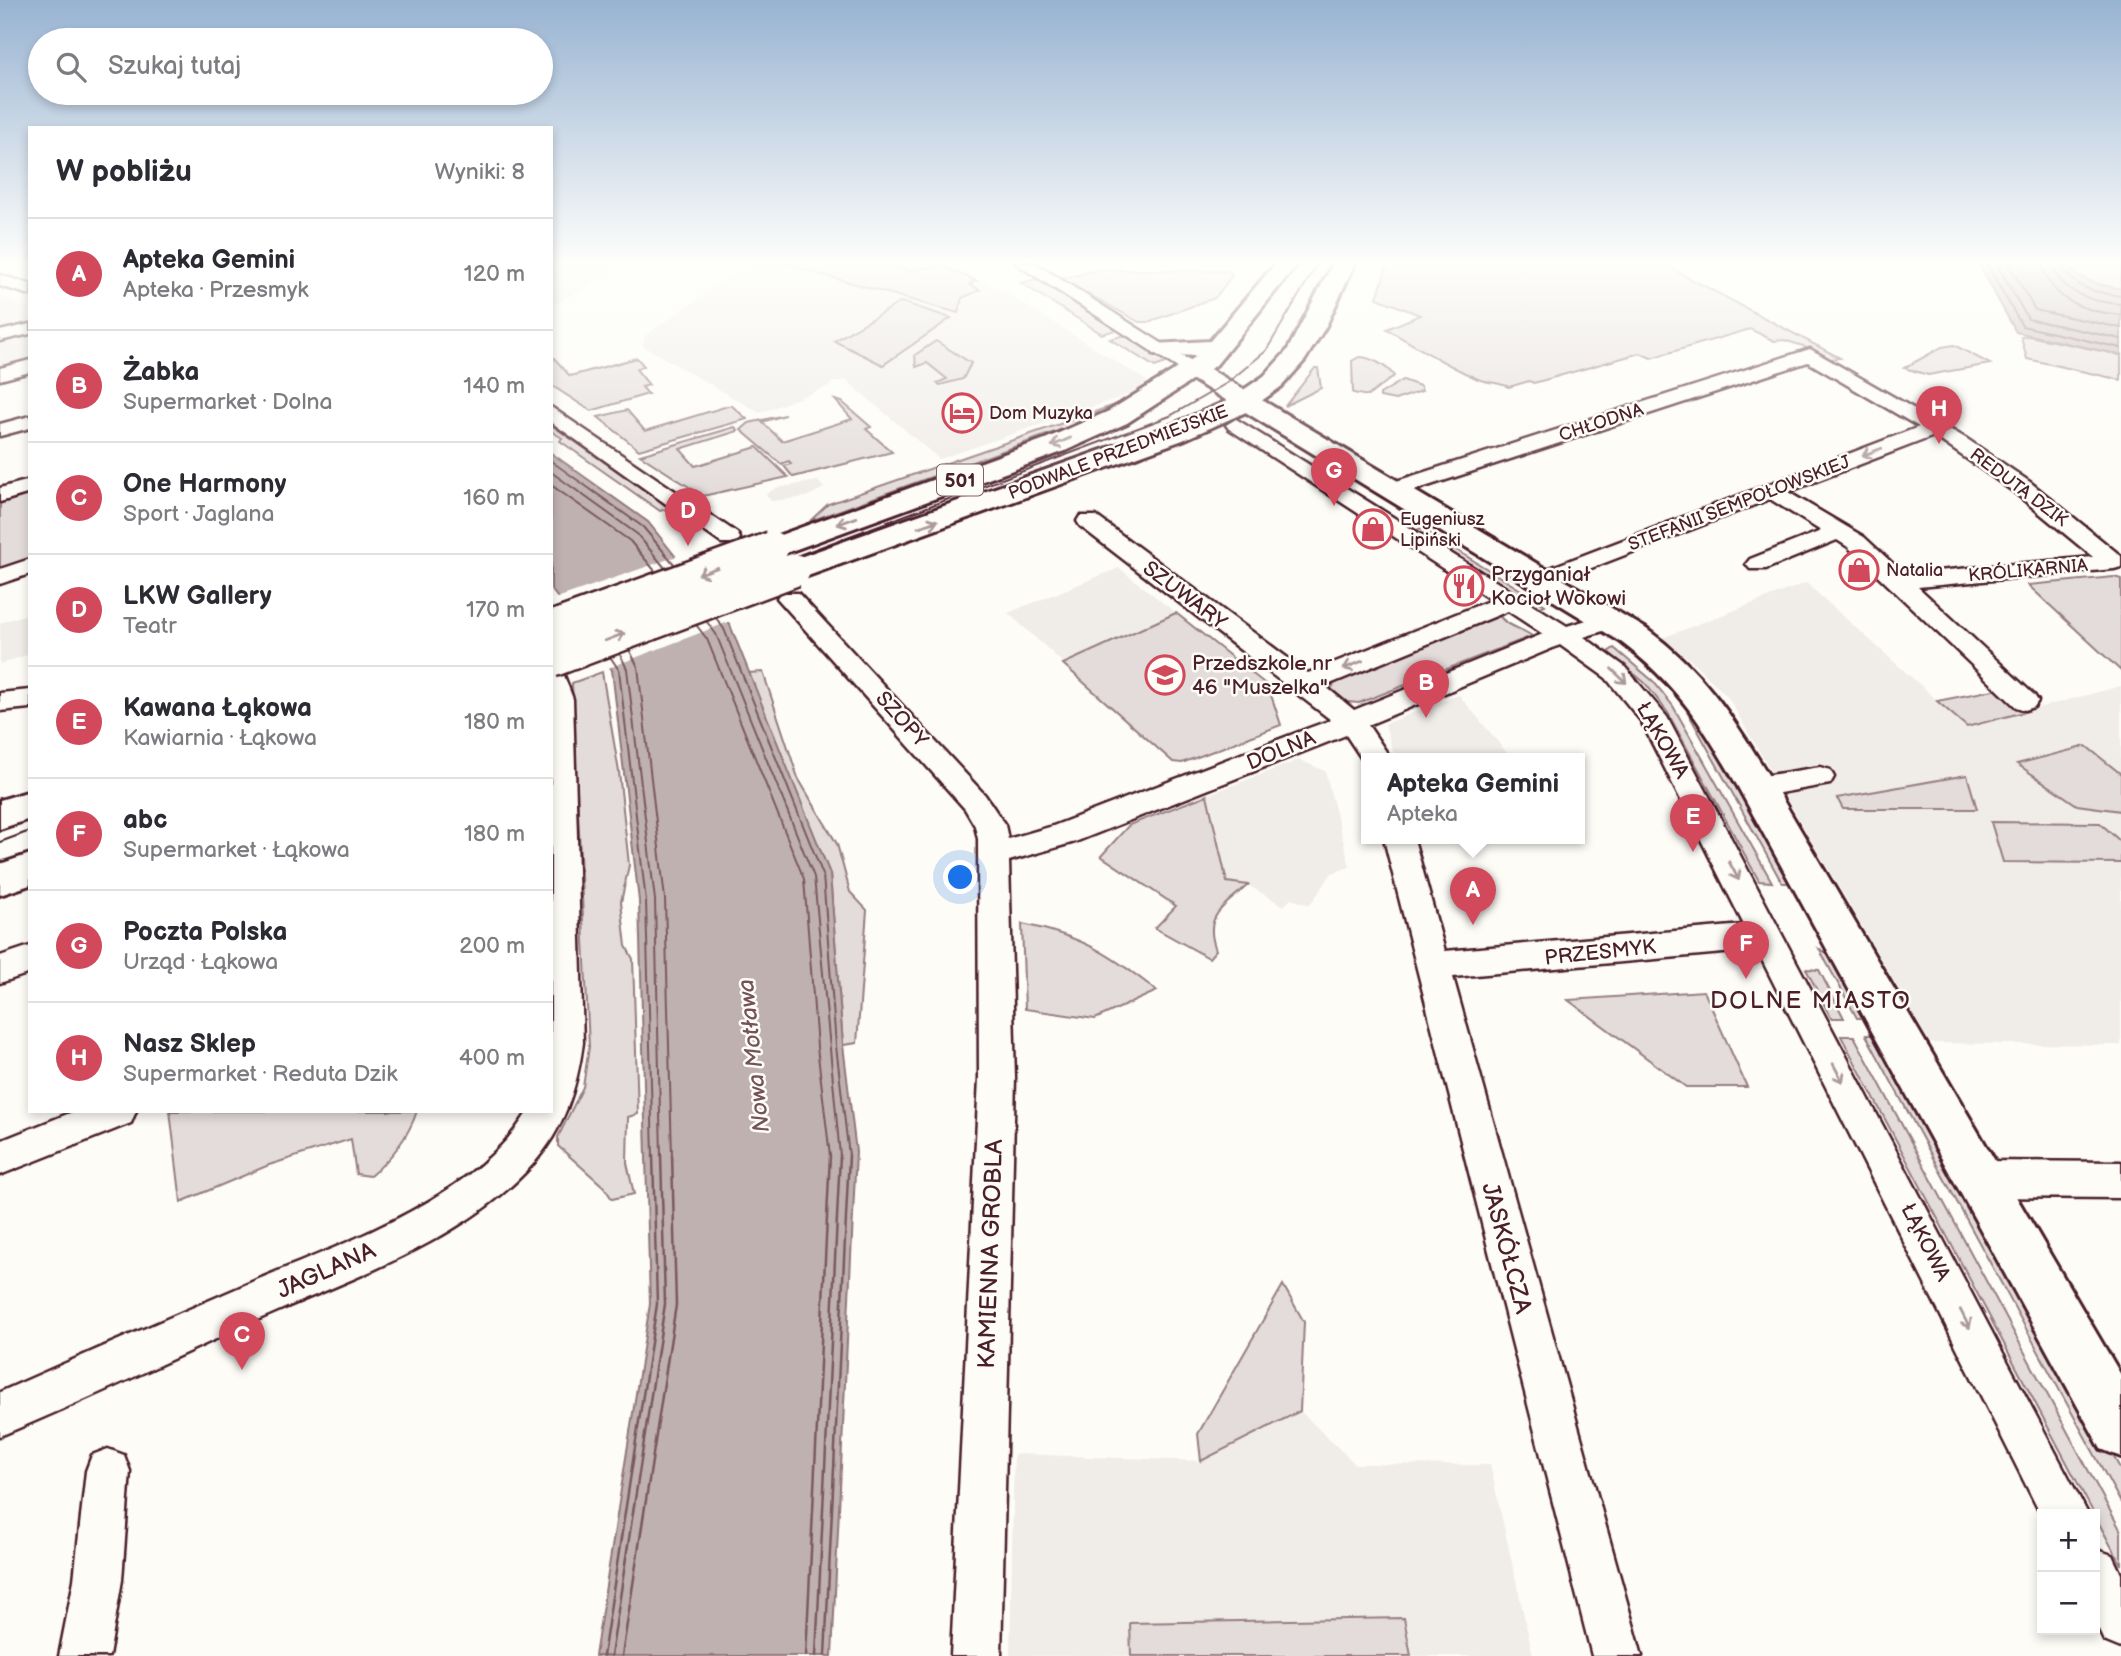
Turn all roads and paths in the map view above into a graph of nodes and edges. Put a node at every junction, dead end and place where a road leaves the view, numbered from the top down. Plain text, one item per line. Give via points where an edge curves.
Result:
1 (1148, 340) edge
2 (1224, 340) edge
3 (1305, 340) edge
4 (1218, 348) junction
5 (1162, 349) junction
6 (1810, 355) joint
7 (28, 367) edge
8 (1194, 370) junction
9 (0, 374) edge
10 (1240, 413) junction
11 (553, 414) edge
12 (28, 423) edge
13 (1936, 428) junction
14 (0, 430) edge
15 (28, 487) edge
16 (1392, 489) junction
17 (1771, 491) junction
18 (0, 495) edge
19 (1088, 521) dead end
20 (1840, 531) junction
21 (729, 538) dead end
22 (2114, 562) joint
23 (1758, 564) dead end
24 (28, 567) edge
25 (785, 572) junction
26 (0, 576) edge
27 (1542, 579) junction
28 (1899, 582) junction
29 (1511, 601) junction
30 (1611, 621) junction
31 (553, 628) edge
32 (1564, 635) junction
33 (553, 660) edge
34 (553, 677) edge
35 (1304, 685) junction
36 (28, 699) edge
37 (2025, 701) dead end
38 (0, 702) edge
39 (1349, 722) junction
40 (1374, 753) edge
41 (556, 765) edge
42 (1820, 777) dead end
43 (1757, 787) junction
44 (28, 805) edge
45 (0, 815) edge
46 (1400, 844) edge
47 (994, 852) junction
48 (28, 870) edge
49 (0, 880) edge
50 (1768, 936) junction
51 (558, 939) edge
52 (28, 960) edge
53 (1432, 966) junction
54 (0, 970) edge
55 (553, 1100) edge
56 (113, 1113) edge
57 (547, 1113) edge
58 (0, 1158) edge
59 (1979, 1179) junction
60 (2121, 1180) edge
61 (0, 1413) edge
62 (2121, 1429) edge
63 (108, 1471) dead end
64 (2062, 1509) edge
65 (2100, 1582) edge
66 (2121, 1624) edge
67 (84, 1656) edge
68 (976, 1656) edge
69 (1616, 1656) edge

1 - 5 street, ŁĄKOWA
2 - 4 main road, PODWALE PRZEDMIEJSKIE / 501
3 - 10 main road, PODWALE PRZEDMIEJSKIE / 501
4 - 5 main road
4 - 8 main road, PODWALE PRZEDMIEJSKIE / 501
5 - 8 street, ŁĄKOWA
6 - 13 street, REDUTA DZIK
6 - 16 street, CHŁODNA
7 - 9 street
8 - 10 main road, ŁĄKOWA
8 -> 25 main road, PODWALE PRZEDMIEJSKIE / 501 via 1127,412
10 - 16 main road, ŁĄKOWA
25 -> 10 main road, PODWALE PRZEDMIEJSKIE / 501
10 - 29 street, ŁĄKOWA
11 - 21 street
12 - 14 street
13 -> 17 street, STEFANII SEMPOŁOWSKIEJ
13 - 22 street, REDUTA DZIK via 2022,487
15 - 18 street
16 - 27 main road, ŁĄKOWA
17 - 20 street
17 - 27 street, STEFANII SEMPOŁOWSKIEJ
19 - 35 street, SZUWARY
20 - 23 street
20 - 28 street
22 - 28 street, KRÓLIKARNIA
24 - 26 street
25 -> 31 main road, PODWALE PRZEDMIEJSKIE / 501, bridge
33 -> 25 main road, PODWALE PRZEDMIEJSKIE / 501, bridge
25 - 47 street, SZOPY via 975,802 990,825
27 - 30 main road, ŁĄKOWA
28 - 37 street
29 - 32 street, ŁĄKOWA
29 -> 35 street
30 - 32 street, DOLNA
30 - 43 main road, ŁĄKOWA via 1661,654 1695,687
32 - 39 street, DOLNA
32 -> 50 street, ŁĄKOWA via 1615,672 1653,717
34 - 41 street via 560,699
35 - 39 street, SZUWARY
36 - 38 street
39 - 40 street
39 - 47 street, DOLNA via 1045,841
41 - 51 street
42 - 43 street
43 - 59 main road, ŁĄKOWA
44 - 45 main road
46 - 53 street, JASKÓŁCZA
47 - 68 street, KAMIENNA GROBLA via 997,1078
48 - 49 main road
50 - 53 street, PRZESMYK
50 -> 64 street, ŁĄKOWA
51 - 55 street via 566,1043
52 - 54 street
53 - 69 street, JASKÓŁCZA
56 - 58 street
57 - 61 street, JAGLANA via 522,1152 454,1206 411,1231
59 - 60 street
59 - 62 main road, ŁĄKOWA
63 - 67 street via 98,1580
65 - 66 street

